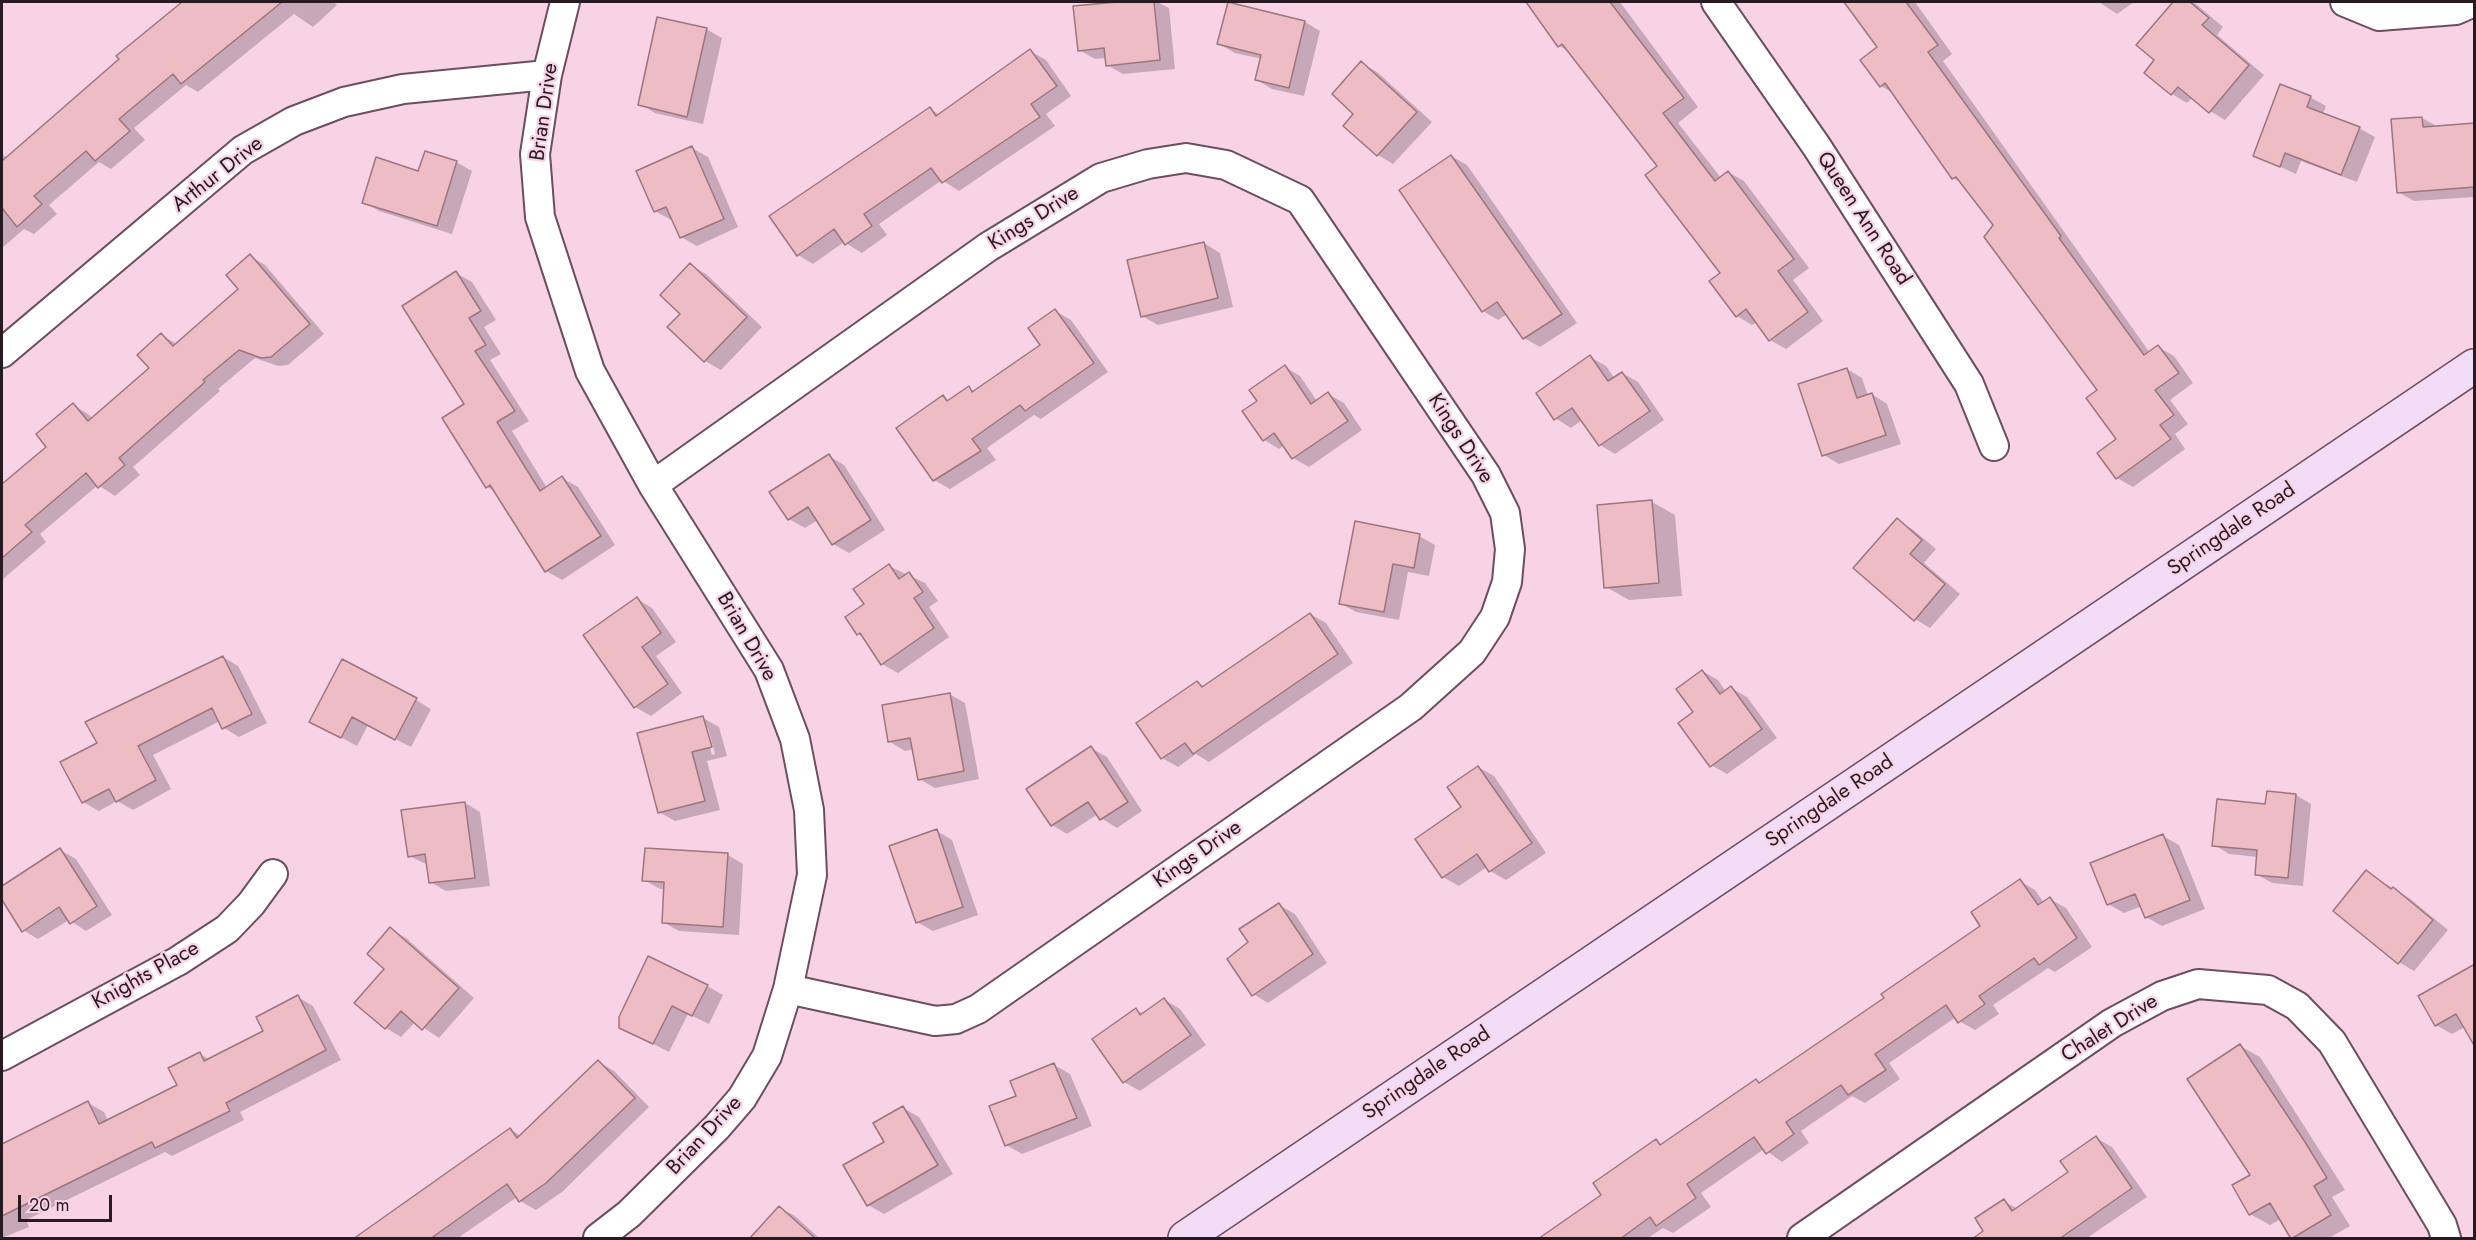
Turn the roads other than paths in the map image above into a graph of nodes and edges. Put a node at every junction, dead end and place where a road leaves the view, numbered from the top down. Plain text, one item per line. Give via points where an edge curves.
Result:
1 (565, 2) edge
2 (1716, 2) edge
3 (2345, 2) edge
4 (2474, 2) edge
5 (547, 75) junction
6 (2, 353) edge
7 (2475, 366) edge
8 (1994, 446) dead end
9 (653, 485) junction
10 (273, 874) dead end
11 (788, 989) junction
12 (2, 1056) edge
13 (598, 1239) edge
14 (1185, 1239) edge
15 (1802, 1239) edge
16 (2446, 1239) edge

1 - 5 street, Brian Drive
2 - 8 street, Queen Ann Road via 1817,147 1968,384
3 - 4 street via 2379,16 2456,10
5 - 6 street, Arthur Drive via 402,89 344,102 294,121 243,150
5 - 9 street, Brian Drive via 535,154 540,217 590,371
7 - 14 main road, Springdale Road
9 - 11 street, Brian Drive via 769,670 795,739 809,810 812,875
9 - 11 street, Kings Drive via 988,247 1101,178 1186,158 1226,165 1300,200 1486,475 1504,513 1510,549 1507,582 1495,617 1472,652 1411,707 978,1009 956,1019 935,1021
10 - 12 street, Knights Place via 227,929 178,961
11 - 13 street, Brian Drive via 767,1056 742,1098 637,1206
15 - 16 street, Chalet Drive via 2112,1023 2162,996 2198,984 2268,990 2297,1006 2311,1020 2332,1042 2442,1225

